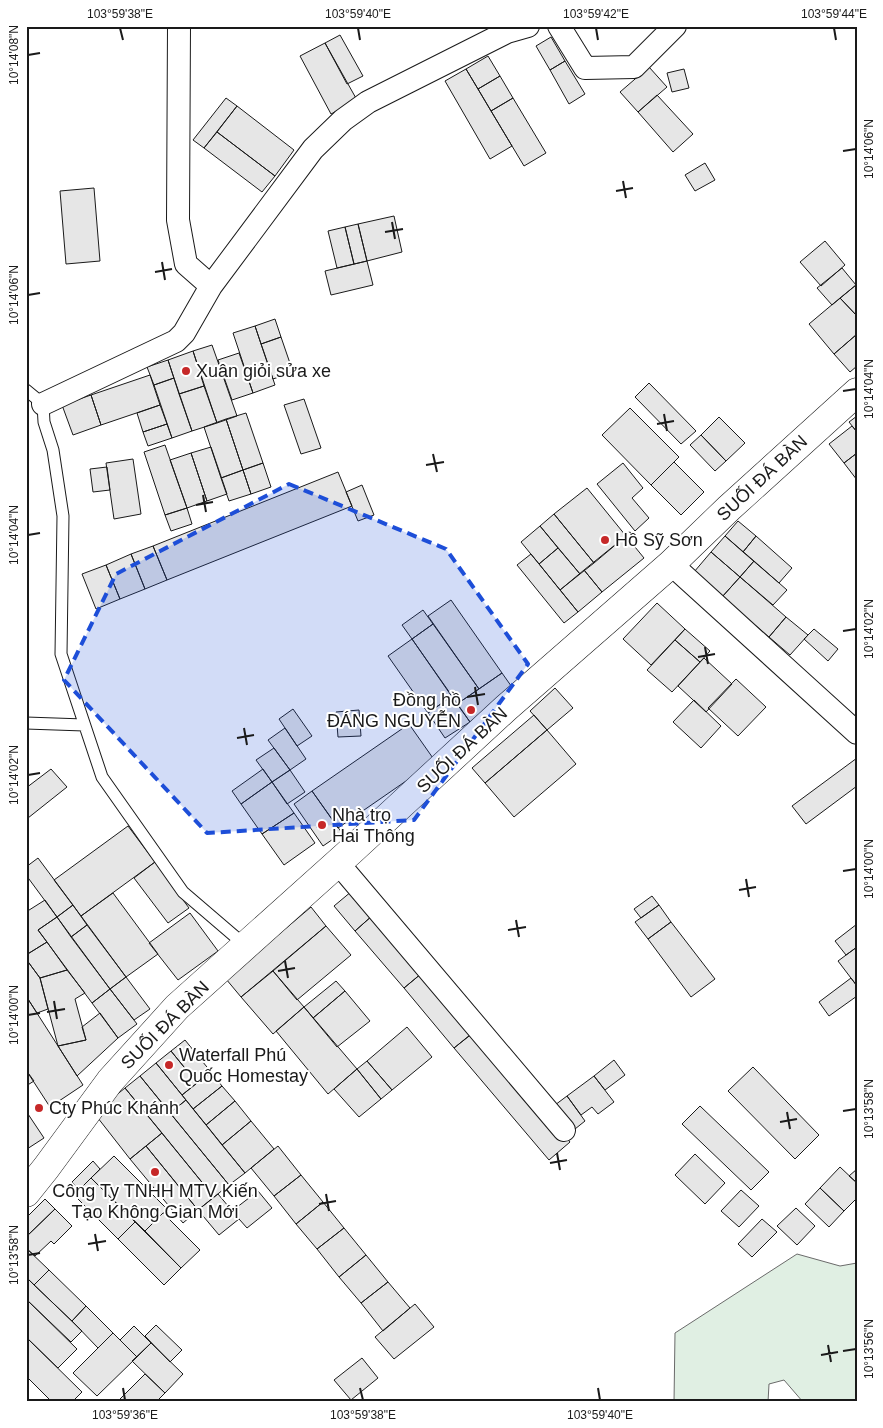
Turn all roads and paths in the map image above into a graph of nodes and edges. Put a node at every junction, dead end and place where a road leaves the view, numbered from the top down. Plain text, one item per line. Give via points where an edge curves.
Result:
1 (178, 26) edge
2 (528, 26) edge
3 (559, 26) edge
4 (675, 26) edge
5 (211, 286) junction
6 (857, 392) edge
7 (34, 397) edge
8 (671, 564) junction
9 (26, 723) edge
10 (84, 725) junction
11 (857, 733) edge
12 (338, 863) junction
13 (246, 946) junction
14 (564, 1130) dead end
15 (26, 1193) edge

1 - 5 street via 178,220 186,264
2 - 5 street via 507,32 368,102 343,120 313,149
3 - 4 street via 585,68 634,66
5 - 7 street via 184,333 176,340
6 - 8 street, SUỐI ĐÁ BÀN
7 - 10 lane via 52,450 63,516 61,654
8 - 11 street
8 - 12 street, SUỐI ĐÁ BÀN via 506,708
9 - 10 lane
10 - 13 lane via 102,777 183,892
12 - 13 street, SUỐI ĐÁ BÀN
12 - 14 street
13 - 15 street, SUỐI ĐÁ BÀN via 177,1007 110,1081

